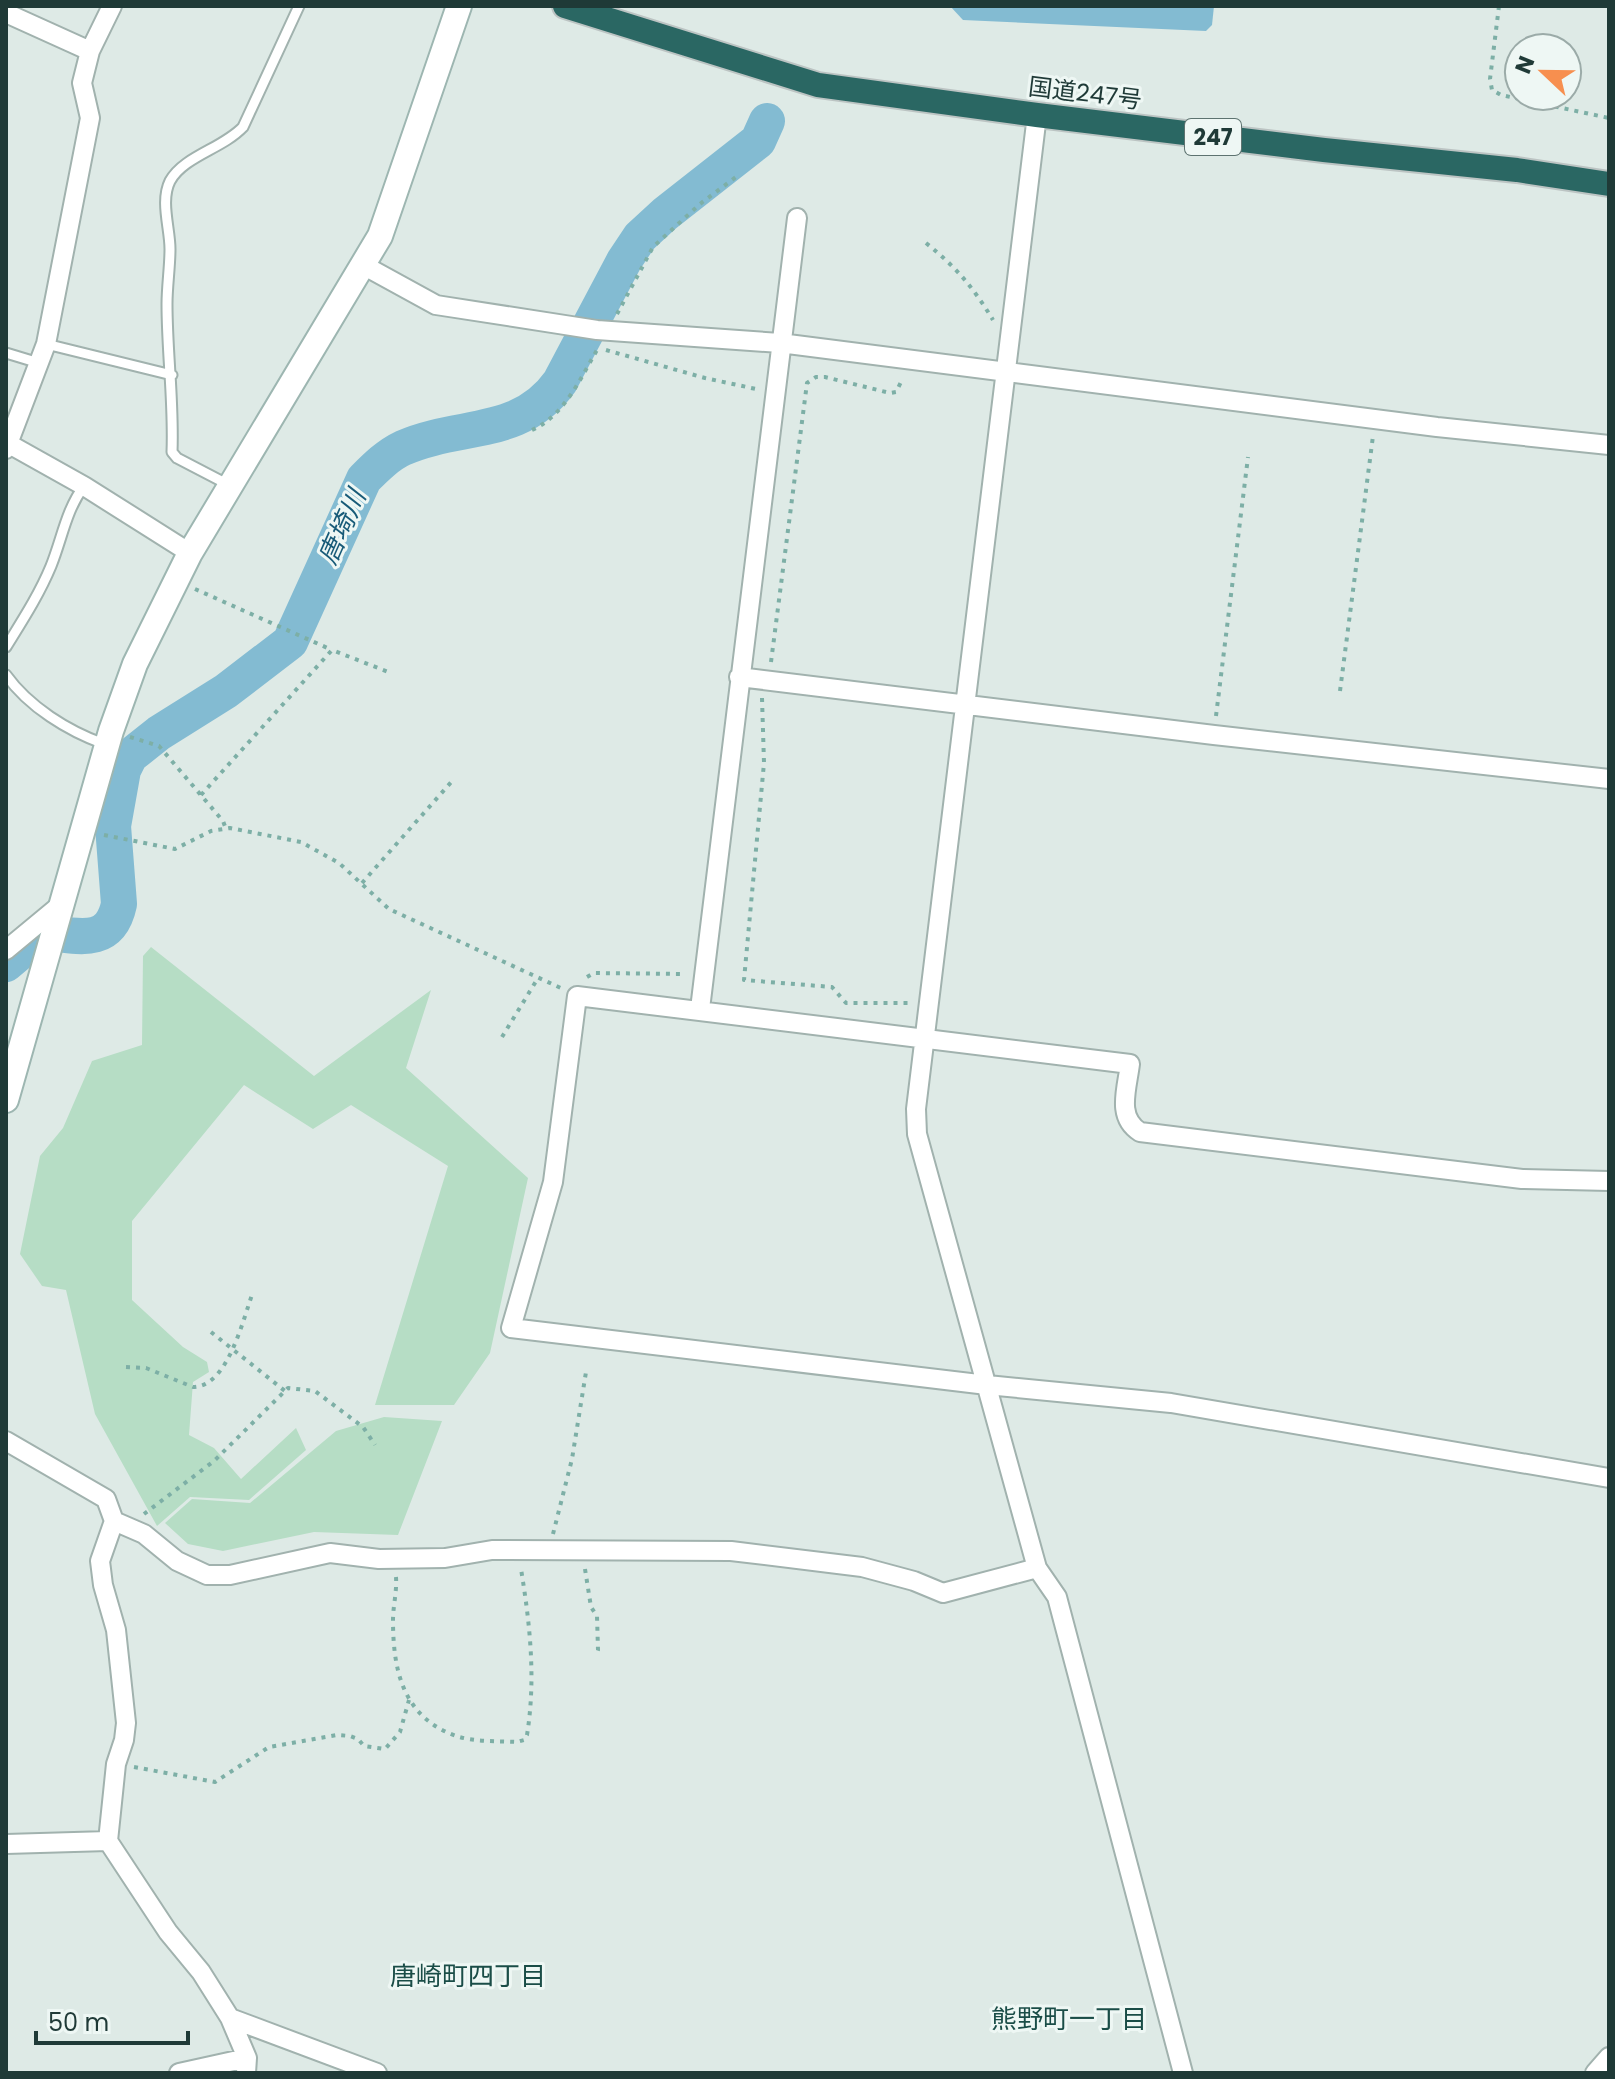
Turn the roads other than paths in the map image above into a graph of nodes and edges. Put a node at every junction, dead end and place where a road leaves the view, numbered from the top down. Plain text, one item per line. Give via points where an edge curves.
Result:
1 (112, 6) edge
2 (299, 6) edge
3 (459, 6) edge
4 (565, 6) edge
5 (6, 13) edge
6 (90, 51) junction
7 (1037, 115) junction
8 (1609, 184) edge
9 (797, 218) dead end
10 (363, 265) junction
11 (780, 343) junction
12 (46, 344) junction
13 (6, 353) edge
14 (39, 363) junction
15 (1007, 371) junction
16 (172, 375) junction
17 (1609, 445) edge
18 (8, 447) edge
19 (84, 486) junction
20 (230, 486) junction
21 (190, 553) junction
22 (6, 647) edge
23 (6, 675) edge
24 (739, 677) junction
25 (965, 706) junction
26 (109, 738) junction
27 (1609, 779) edge
28 (63, 903) junction
29 (6, 950) edge
30 (700, 1009) junction
31 (926, 1038) junction
32 (6, 1100) edge
33 (1609, 1181) edge
34 (987, 1385) junction
35 (6, 1441) edge
36 (1609, 1478) edge
37 (114, 1521) junction
38 (1037, 1568) junction
39 (108, 1841) junction
40 (6, 1844) edge
41 (230, 2018) junction
42 (1609, 2057) edge
43 (246, 2066) edge
44 (179, 2073) edge
45 (377, 2073) edge
46 (1183, 2073) edge
47 (1595, 2073) edge

1 - 6 street
2 - 16 lane via 243,127 224,144 186,163 171,180 167,304
3 - 10 street via 394,200
4 - 7 highway, 国道247号 / 247 via 818,85
5 - 6 street
6 - 12 street via 82,83 90,118
7 - 8 highway, 国道247号 / 247
7 - 15 street
9 - 11 street
10 - 11 street via 436,305 603,330
10 - 20 street
11 - 15 street
11 - 24 street
12 - 14 street
12 - 16 lane
13 - 14 lane
14 - 18 street
15 - 17 street
15 - 25 street
16 - 20 lane via 172,452
18 - 19 street
19 - 21 street
19 - 22 lane via 36,597
20 - 21 street
21 - 26 street via 135,664
23 - 26 lane via 50,716 83,736
24 - 25 street
24 - 30 street
25 - 27 street
25 - 31 street
26 - 28 street
28 - 29 street
28 - 32 street
30 - 31 street
30 - 34 street via 577,996 553,1182 511,1328
31 - 33 street via 1130,1064 1124,1115 1140,1132 1522,1179
31 - 34 street via 917,1134
34 - 36 street via 1171,1403
34 - 38 street
35 - 37 street via 106,1499
37 - 38 street via 207,1575 230,1575 330,1553 379,1559 445,1558 492,1550 731,1551 862,1567 943,1593
37 - 39 street via 100,1561 116,1630 126,1723
38 - 46 street via 1057,1597
39 - 40 street
39 - 41 street
41 - 43 street
41 - 45 street
42 - 47 street
43 - 44 street

